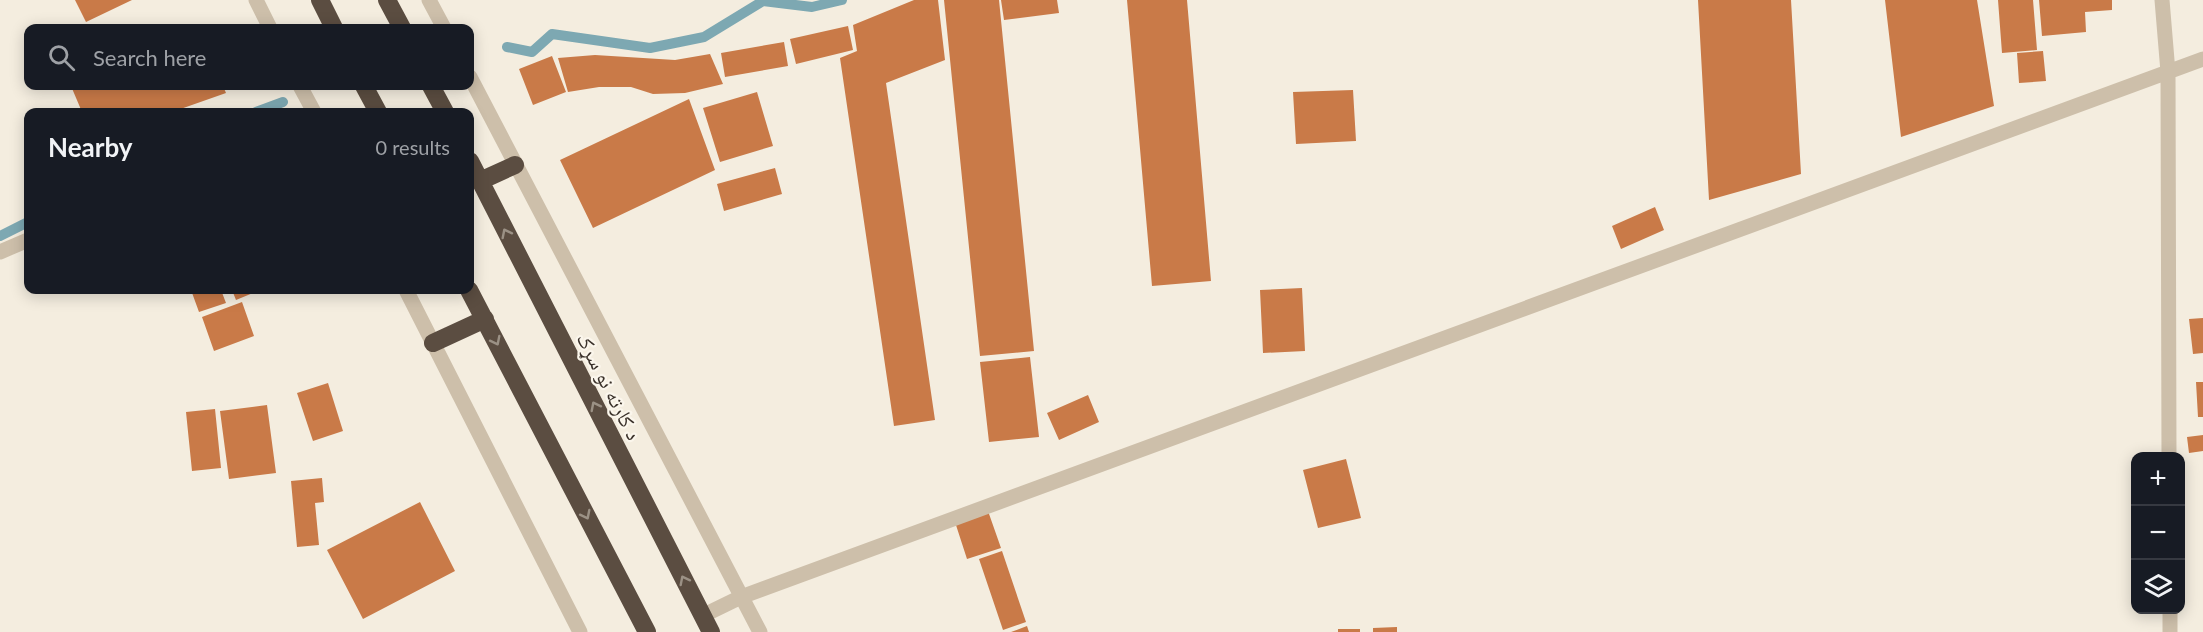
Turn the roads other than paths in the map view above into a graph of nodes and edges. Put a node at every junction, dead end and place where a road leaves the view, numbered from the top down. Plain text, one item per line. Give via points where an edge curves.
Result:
1 (255, 0) edge
2 (320, 0) edge
3 (387, 0) edge
4 (429, 0) edge
5 (2162, 0) edge
6 (268, 24) edge
7 (332, 24) edge
8 (400, 24) edge
9 (442, 24) edge
10 (2203, 59) edge
11 (2168, 72) junction
12 (474, 85) edge
13 (301, 90) edge
14 (366, 90) edge
15 (433, 90) edge
16 (308, 108) edge
17 (376, 108) edge
18 (443, 108) edge
19 (515, 165) junction
20 (474, 169) edge
21 (480, 181) junction
22 (24, 242) edge
23 (0, 252) edge
24 (408, 294) edge
25 (472, 294) edge
26 (485, 319) junction
27 (434, 343) junction
28 (2169, 452) edge
29 (741, 597) junction
30 (2170, 614) edge
31 (707, 624) edge
32 (580, 632) edge
33 (647, 632) edge
34 (760, 632) edge
35 (2170, 632) edge

1 - 6 street
2 - 7 highway
3 - 8 highway
4 - 9 street
5 - 11 street
10 - 11 street
11 - 28 street
11 - 29 street
12 - 19 street
13 - 16 street
14 - 17 highway
15 - 18 highway
19 - 21 highway
19 - 29 street
20 - 21 highway, د کارته نو سړک
31 -> 21 highway, د کارته نو سړک
22 - 23 street
24 - 27 street
25 - 26 highway
26 - 27 highway
26 -> 33 highway
27 - 32 street
29 - 31 street
29 - 34 street
30 - 35 street

